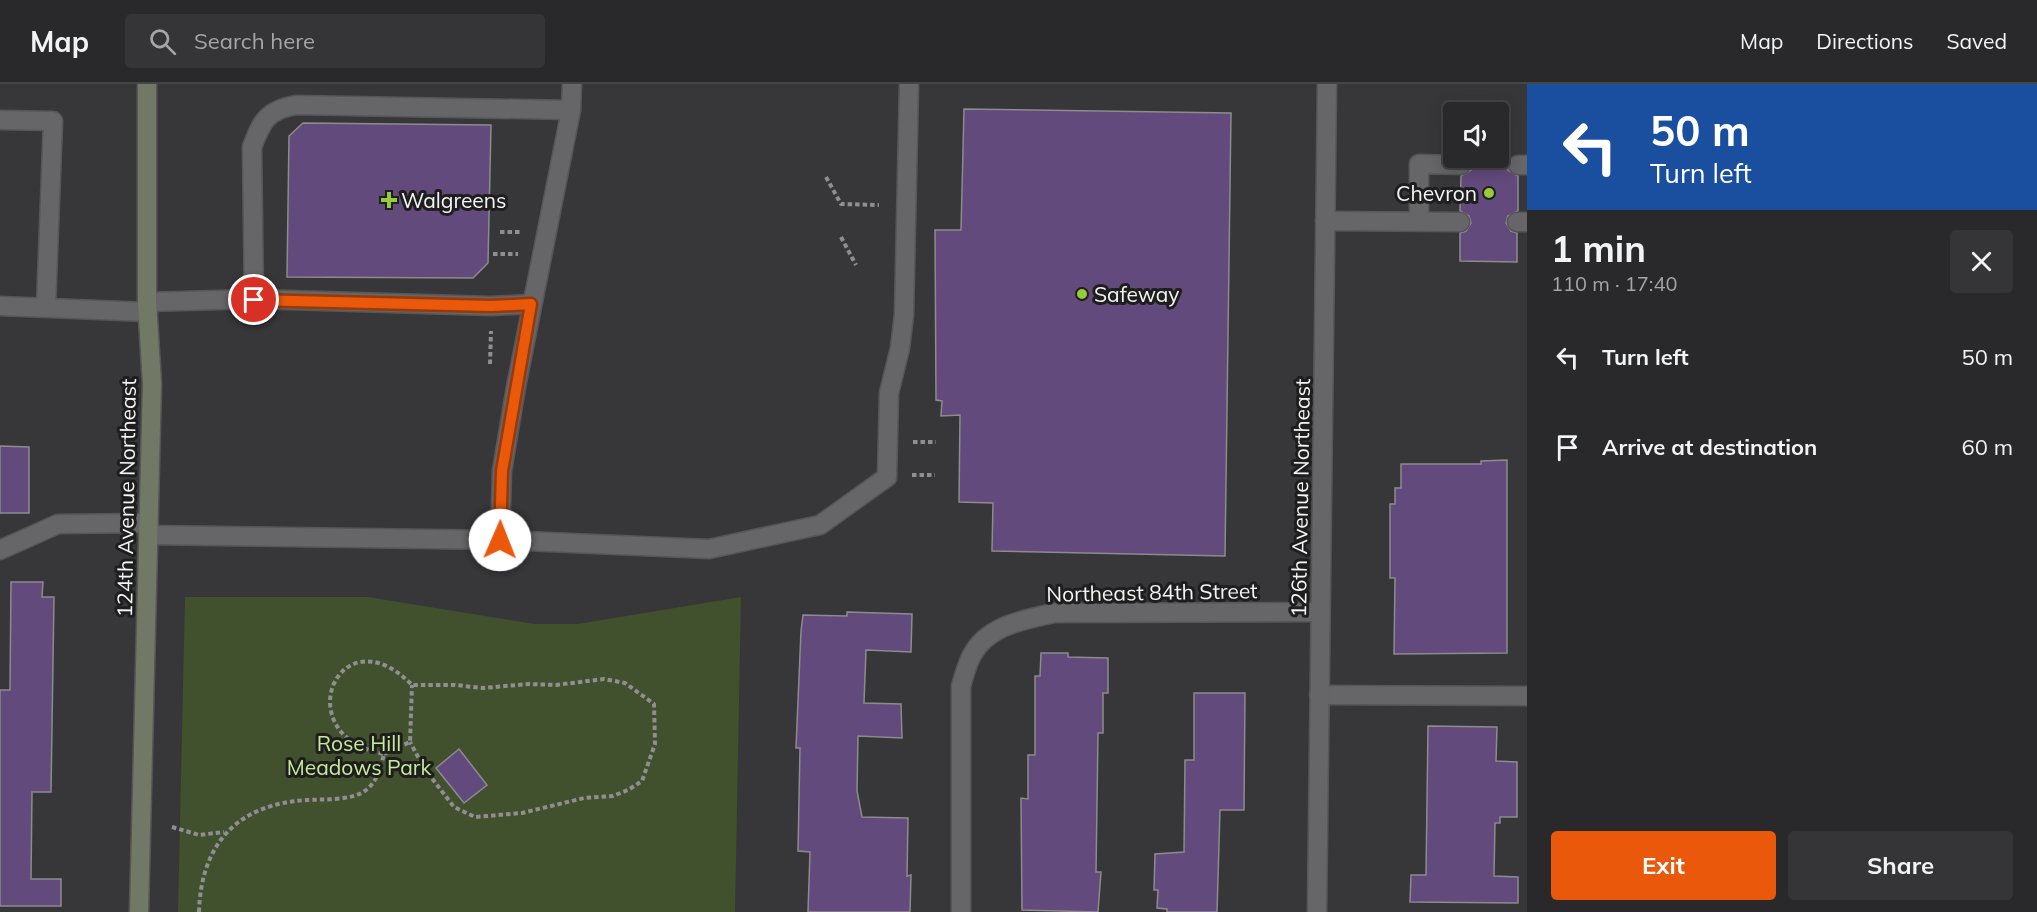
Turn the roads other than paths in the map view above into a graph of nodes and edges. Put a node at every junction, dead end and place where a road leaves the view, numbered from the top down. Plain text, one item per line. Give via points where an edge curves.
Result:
1 (147, 84) edge
2 (572, 84) edge
3 (909, 84) edge
4 (1327, 84) edge
5 (571, 110) junction
6 (0, 120) edge
7 (1443, 165) edge
8 (1325, 221) junction
9 (1419, 221) junction
10 (1460, 222) dead end
11 (254, 300) junction
12 (531, 304) junction
13 (0, 306) edge
14 (148, 307) junction
15 (46, 308) junction
16 (148, 529) junction
17 (500, 540) junction
18 (0, 550) edge
19 (1320, 612) junction
20 (1319, 695) junction
21 (1526, 697) edge
22 (139, 912) edge
23 (961, 912) edge
24 (1317, 912) edge

1 - 14 main road, 124th Avenue Northeast
2 - 5 street
3 - 17 street via 905,305 889,393 887,477 820,525 709,549
4 - 8 street, 126th Avenue Northeast
5 - 11 street via 296,105 277,108 261,124 252,147
5 - 12 street
6 - 15 street via 53,121
7 - 9 street via 1419,164
8 - 9 street
8 - 19 street, 126th Avenue Northeast
9 - 10 street
11 - 12 street
11 - 14 street
12 - 17 street via 502,471
13 - 15 street
14 - 15 street
14 - 16 main road, 124th Avenue Northeast via 152,384
16 - 17 street
16 - 18 street via 58,524
16 - 22 main road, 124th Avenue Northeast
19 - 20 street, 126th Avenue Northeast
19 - 23 street, Northeast 84th Street via 1054,613 1014,622 988,635 972,654 961,686
20 - 21 street
20 - 24 street, 126th Avenue Northeast

